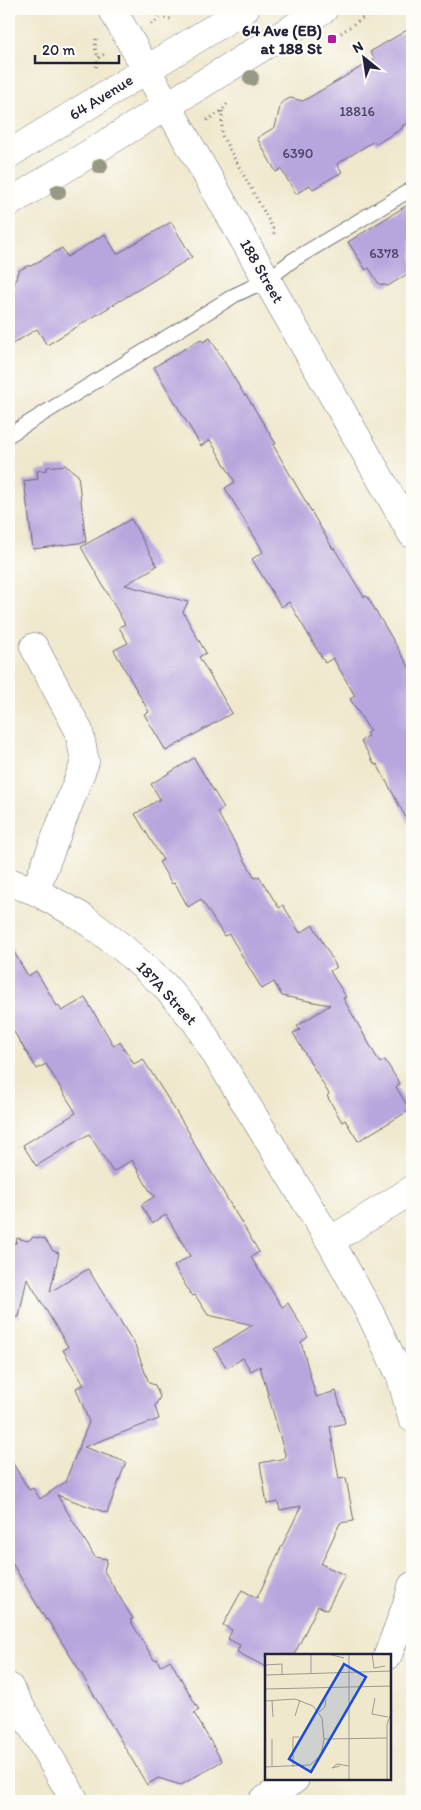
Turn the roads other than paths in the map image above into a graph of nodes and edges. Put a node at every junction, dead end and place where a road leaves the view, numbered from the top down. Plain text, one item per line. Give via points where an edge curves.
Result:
1 (112, 9) edge
2 (245, 9) edge
3 (324, 9) edge
4 (146, 69) junction
5 (167, 105) junction
6 (9, 154) edge
7 (412, 189) edge
8 (9, 203) edge
9 (267, 280) junction
10 (9, 435) edge
11 (412, 534) edge
12 (34, 647) dead end
13 (9, 882) edge
14 (35, 891) junction
15 (412, 1190) edge
16 (330, 1241) junction
17 (412, 1418) edge
18 (412, 1586) edge
19 (390, 1652) edge
20 (9, 1688) edge
21 (294, 1780) edge
22 (75, 1801) edge
23 (264, 1801) edge

1 - 4 street, 188 Street
2 - 4 street, 64 Avenue
3 - 5 street
4 - 5 street, 188 Street
4 - 6 street, 64 Avenue
5 - 8 street
5 - 9 street, 188 Street
7 - 9 lane via 293,260
9 - 10 lane
9 - 11 street, 188 Street
12 - 14 street via 79,731 85,762
13 - 14 street, 187A Street
14 - 16 street, 187A Street via 82,917 124,949 164,985 196,1022
15 - 16 street
16 - 17 street, 187A Street via 401,1377
18 - 19 street
20 - 22 street
21 - 23 street

